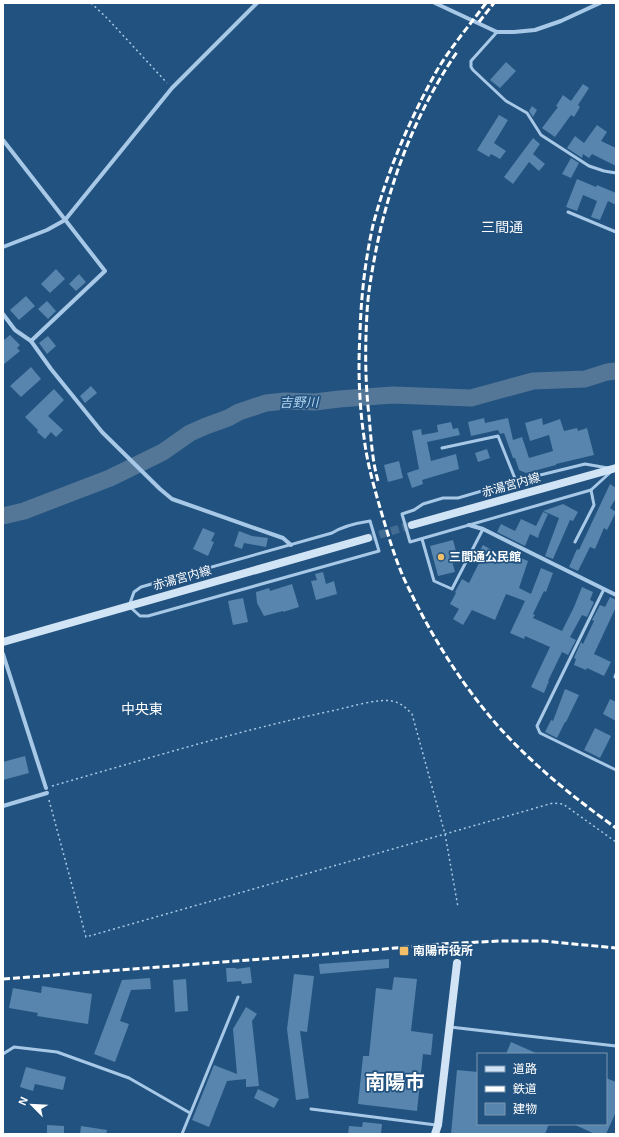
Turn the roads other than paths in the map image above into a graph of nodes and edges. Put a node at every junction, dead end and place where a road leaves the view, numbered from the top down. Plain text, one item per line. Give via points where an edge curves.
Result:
1 (257, 3) edge
2 (435, 3) edge
3 (600, 3) edge
4 (497, 32) junction
5 (3, 140) edge
6 (616, 173) edge
7 (568, 212) dead end
8 (65, 220) junction
9 (616, 232) edge
10 (3, 247) edge
11 (3, 314) edge
12 (31, 341) junction
13 (442, 448) dead end
14 (615, 469) edge
15 (516, 481) junction
16 (591, 490) junction
17 (412, 525) tunnel mouth
18 (469, 525) junction
19 (483, 529) junction
20 (368, 538) tunnel mouth
21 (422, 539) junction
22 (575, 542) dead end
23 (291, 545) junction
24 (604, 589) junction
25 (616, 595) edge
26 (129, 606) junction
27 (3, 642) edge
28 (3, 654) edge
29 (616, 770) edge
30 (46, 788) road end
31 (47, 793) road end
32 (3, 806) edge
33 (457, 963) dead end
34 (238, 997) dead end
35 (450, 1027) junction
36 (616, 1046) edge
37 (3, 1054) edge
38 (311, 1109) dead end
39 (190, 1113) junction
40 (438, 1125) junction
41 (182, 1134) edge
42 (435, 1134) edge

1 - 8 street via 172,88
2 - 4 street
3 - 4 street via 562,21 535,30
4 - 6 lane via 471,61 473,70 506,101 527,113 541,135 589,166
5 - 8 street
7 - 9 lane
8 - 10 street
8 - 12 street via 105,271
11 - 12 street via 16,330
12 - 23 street via 102,432 172,499 283,538
13 - 15 lane via 498,436
14 - 15 lane via 585,464
14 - 16 lane
14 - 17 main road, 赤湯宮内線
15 - 21 lane via 458,498 443,498 402,514 410,542
16 - 18 lane
16 - 22 lane via 594,505
18 - 19 street
18 - 21 lane
19 - 21 lane via 452,589 434,581
19 - 24 street
20 - 26 main road, 赤湯宮内線
23 - 26 lane via 141,587 134,592
23 - 26 lane via 370,521 379,551 148,616 140,616
24 - 25 street
24 - 29 lane via 537,726 540,733
26 - 27 main road, 赤湯宮内線
28 - 30 street
31 - 32 street
33 - 35 main road
34 - 39 lane
35 - 36 lane
35 - 40 main road
37 - 39 lane via 14,1047 57,1052 129,1078
38 - 40 lane
39 - 41 lane
40 - 42 main road

